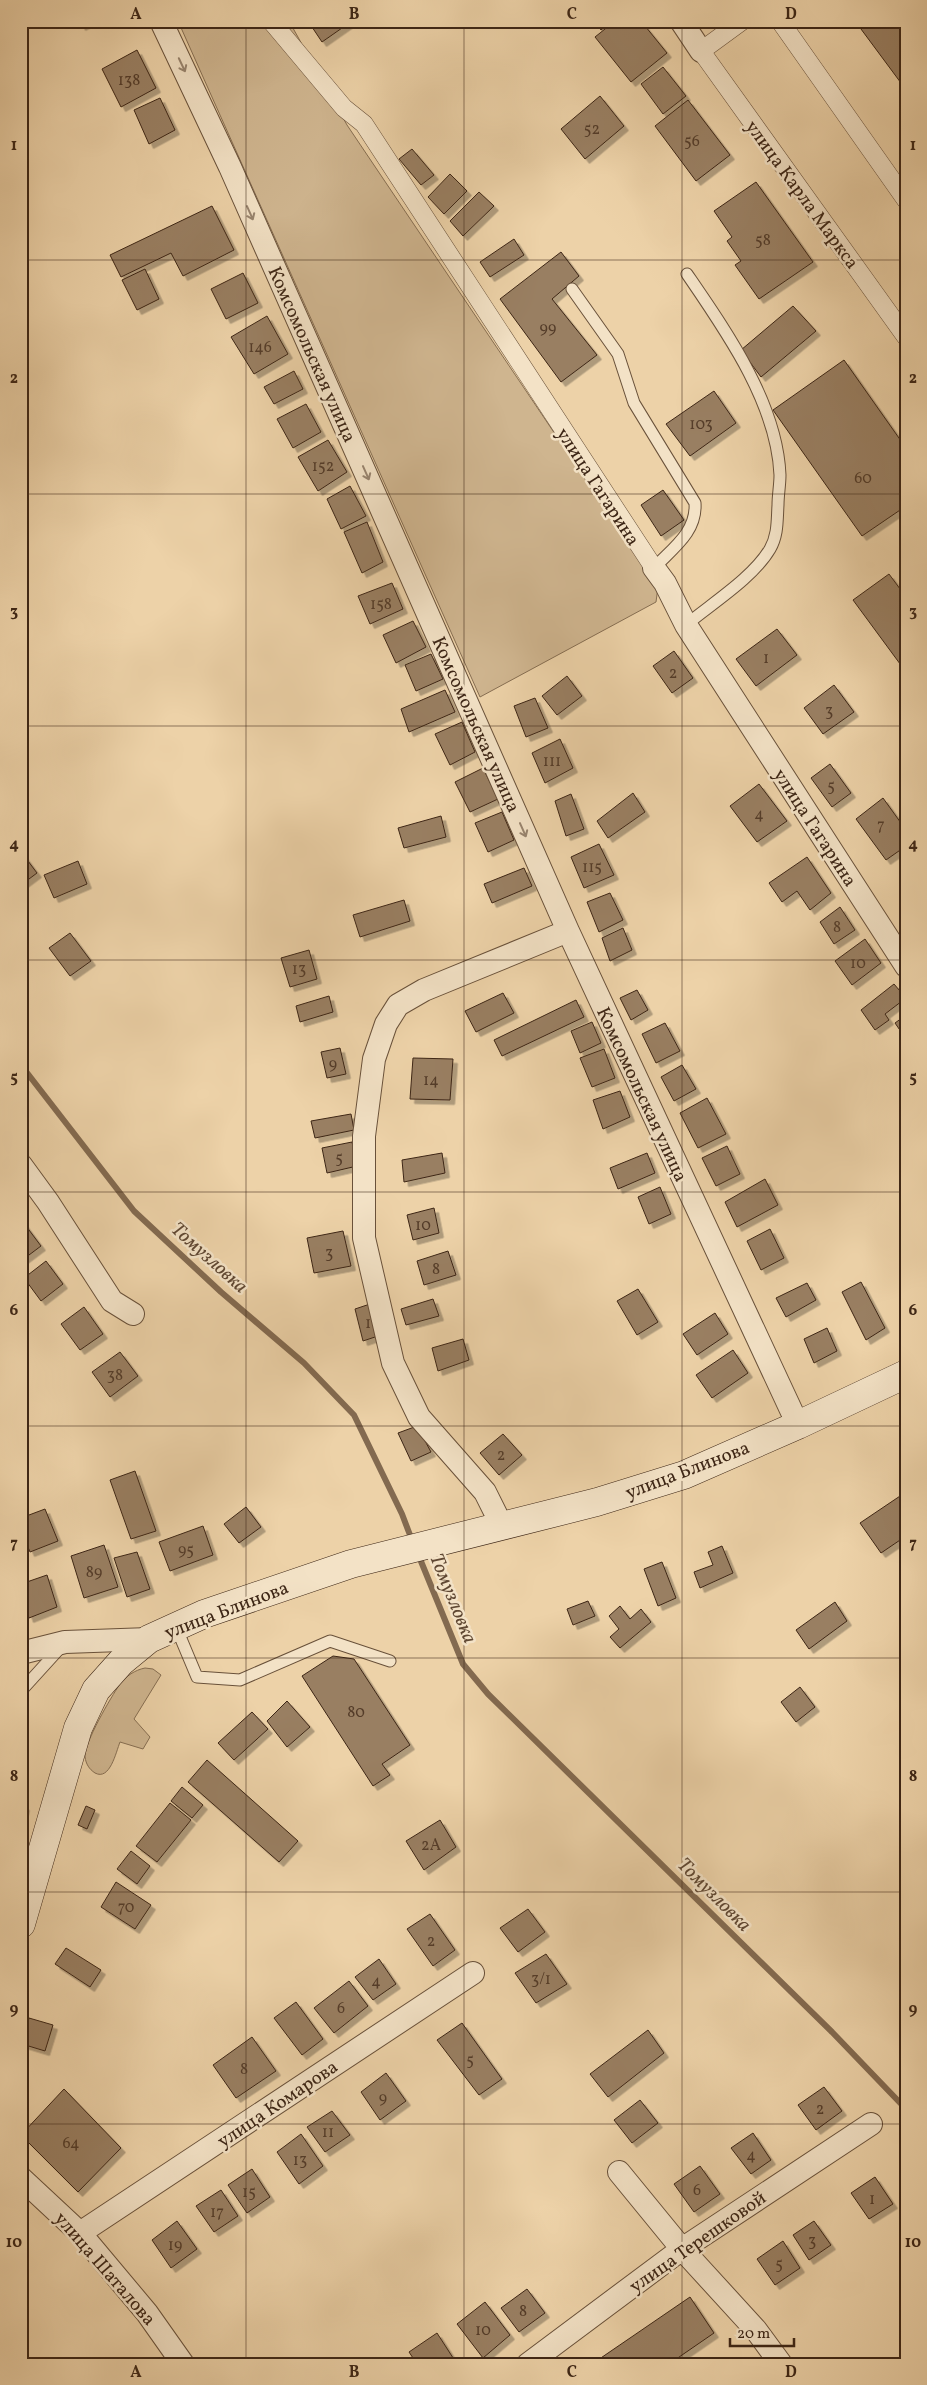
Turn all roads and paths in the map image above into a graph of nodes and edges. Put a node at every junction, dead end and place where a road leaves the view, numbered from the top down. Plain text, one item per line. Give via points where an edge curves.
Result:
1 (161, 21) edge
2 (270, 21) edge
3 (681, 21) edge
4 (742, 21) edge
5 (780, 21) edge
6 (701, 51) junction
7 (906, 200) edge
8 (687, 274) dead end
9 (572, 289) dead end
10 (906, 337) edge
11 (654, 568) junction
12 (686, 625) junction
13 (568, 931) junction
14 (906, 966) edge
15 (21, 1165) edge
16 (133, 1314) dead end
17 (906, 1374) edge
18 (798, 1425) junction
19 (502, 1526) junction
20 (176, 1627) junction
21 (149, 1639) junction
22 (65, 1642) junction
23 (21, 1653) edge
24 (390, 1661) dead end
25 (21, 1691) edge
26 (21, 1924) edge
27 (473, 1972) dead end
28 (871, 2124) dead end
29 (618, 2172) dead end
30 (21, 2178) edge
31 (80, 2234) junction
32 (682, 2248) junction
33 (183, 2364) edge
34 (528, 2364) edge
35 (781, 2364) edge

1 -> 13 street, Комсомольская улица via 234,176
2 - 11 street, улица Гагарина via 344,108 364,124
3 - 6 street, улица Карла Маркса
4 - 6 street
5 - 7 street
6 - 10 street, улица Карла Маркса
8 - 12 lane via 747,368 763,404 780,474 775,538 768,551 750,572
9 - 11 lane via 618,354 634,403 695,503 696,516 690,531
11 - 12 street, улица Гагарина
12 - 14 street, улица Гагарина
13 - 18 street, Комсомольская улица
13 - 19 street via 424,990 398,1005 386,1024 374,1060 364,1136 364,1238 393,1363 419,1417 484,1492
15 - 16 street via 112,1301
17 - 18 main road, улица Блинова
18 - 19 main road, улица Блинова via 684,1475 597,1502
19 - 20 main road, улица Блинова via 351,1564 204,1614
20 - 21 main road, улица Блинова
20 - 24 lane via 197,1677 240,1680 330,1641
21 - 22 street
21 - 26 main road, улица Блинова via 121,1662 96,1690 78,1728
22 - 23 street
22 - 25 lane
27 - 31 street, улица Комарова
28 - 32 street, улица Терешковой
29 - 32 street
30 - 31 street, улица Шаталова
31 - 33 street, улица Шаталова via 148,2313
32 - 34 street, улица Терешковой
32 - 35 street via 756,2330

